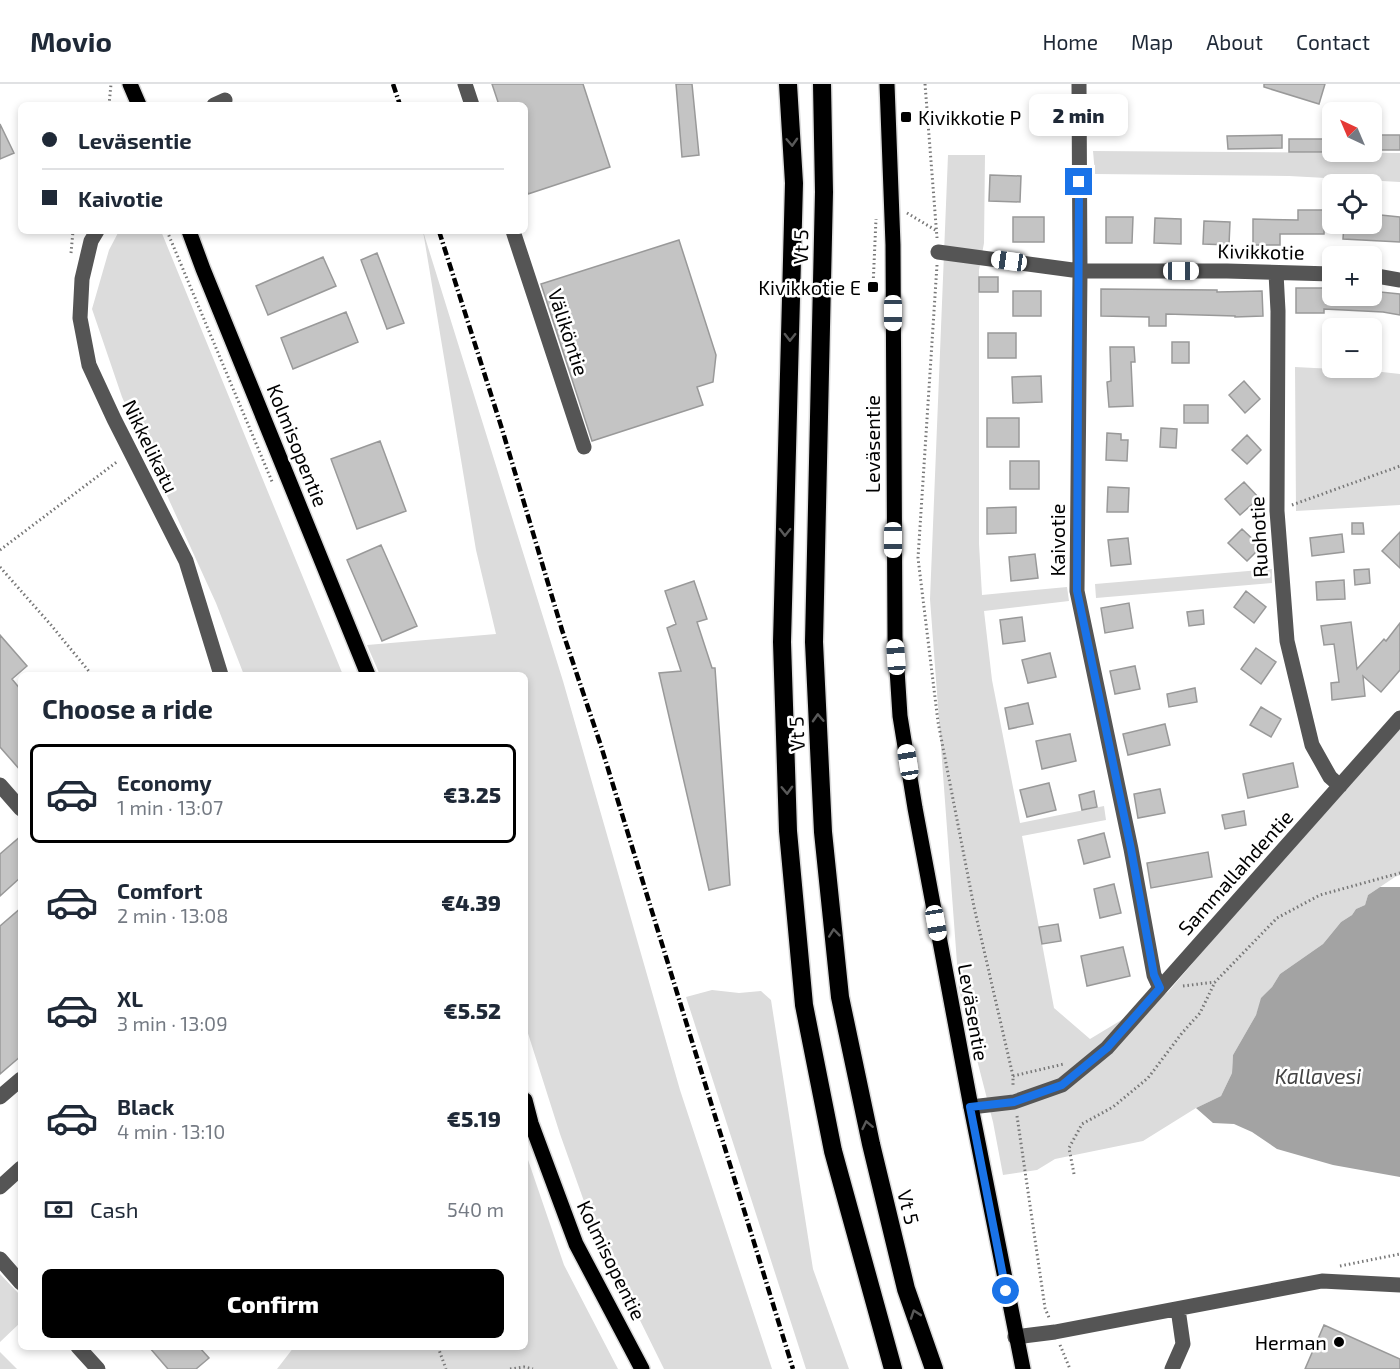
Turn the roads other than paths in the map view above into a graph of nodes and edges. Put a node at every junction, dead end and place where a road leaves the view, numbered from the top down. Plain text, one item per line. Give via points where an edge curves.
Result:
1 (130, 84) edge
2 (465, 84) edge
3 (788, 84) edge
4 (822, 84) edge
5 (887, 84) edge
6 (1079, 84) edge
7 (138, 102) edge
8 (471, 102) edge
9 (95, 234) edge
10 (190, 234) edge
11 (514, 234) edge
12 (938, 252) road end
13 (1080, 271) junction
14 (1276, 273) junction
15 (1322, 274) edge
16 (1382, 277) edge
17 (1400, 280) edge
18 (584, 447) dead end
19 (220, 672) edge
20 (367, 672) edge
21 (1398, 724) edge
22 (0, 785) edge
23 (1340, 786) junction
24 (18, 806) edge
25 (1160, 988) junction
26 (18, 1082) edge
27 (0, 1097) edge
28 (970, 1107) junction
29 (528, 1112) edge
30 (18, 1171) edge
31 (0, 1186) edge
32 (0, 1259) edge
33 (18, 1280) edge
34 (1400, 1285) edge
35 (1178, 1309) junction
36 (1015, 1337) junction
37 (81, 1350) edge
38 (98, 1369) edge
39 (642, 1369) edge
40 (893, 1369) edge
41 (934, 1369) edge
42 (1023, 1369) edge
43 (1172, 1369) edge

1 - 7 main road
2 - 8 street
3 -> 40 highway, Vt 5 via 794,183 782,642 788,831 804,1005 833,1151
41 -> 4 highway, Vt 5 via 906,1289 840,997 823,832 814,642 824,204
5 - 28 main road, Leväsentie via 893,245 894,627 900,716
6 - 13 street, Kaivotie
9 - 19 street, Nikkelikatu via 82,279 80,318 89,365 186,561
10 - 20 main road, Kolmisopentie
11 - 18 street, Väliköntie
12 - 13 street, Kivikkotie
13 - 14 street, Kivikkotie
13 - 25 street, Kaivotie via 1077,591 1154,975
14 - 15 street, Kivikkotie
14 - 23 street, Ruohotie via 1277,511 1287,641 1312,745 1330,777
16 - 17 street
21 - 23 street, Sammallahdentie
22 - 24 street
23 - 25 street, Sammallahdentie
25 - 28 street, Sammallahdentie via 1107,1048 1062,1085 1014,1102
26 - 27 street
28 - 36 main road, Leväsentie
29 - 39 main road, Kolmisopentie via 576,1244
30 - 31 street
32 - 33 street
34 - 35 street via 1323,1281
35 - 36 street
35 - 43 street via 1183,1344
36 - 42 main road, Leväsentie
37 - 38 street

